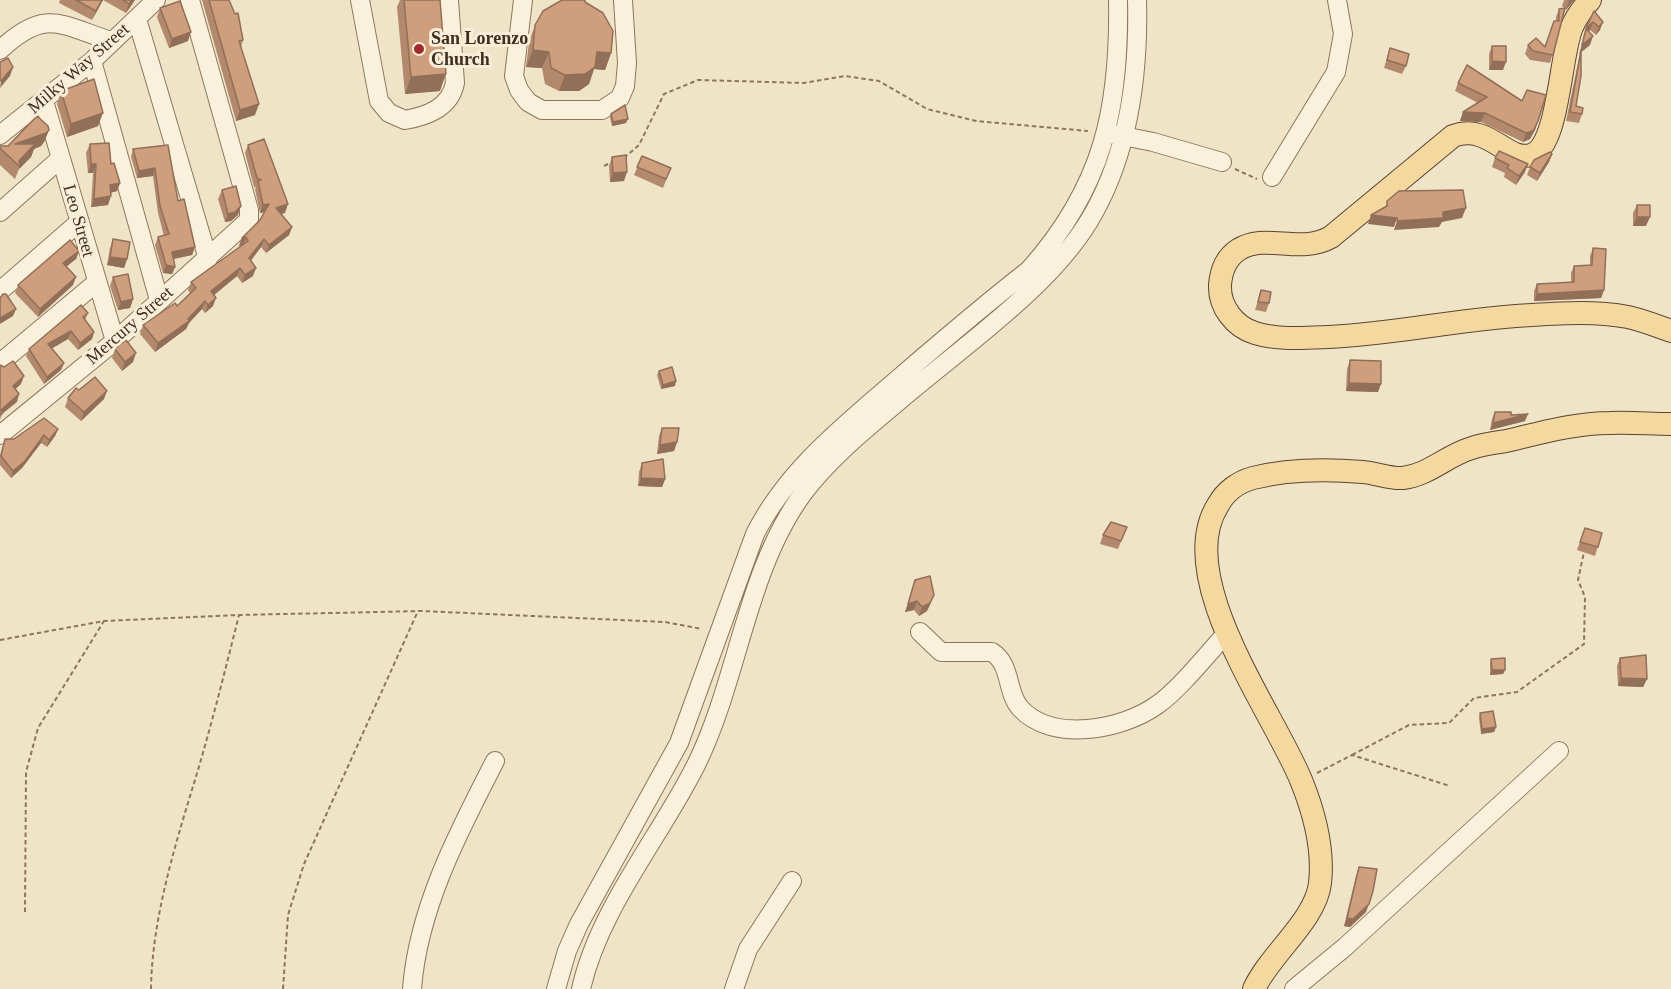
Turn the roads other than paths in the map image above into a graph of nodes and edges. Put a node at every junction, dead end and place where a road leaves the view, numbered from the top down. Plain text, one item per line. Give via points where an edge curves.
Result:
1 (156, 0) edge
2 (190, 0) edge
3 (360, 0) edge
4 (449, 0) edge
5 (523, 0) edge
6 (623, 0) edge
7 (1118, 0) edge
8 (1137, 0) edge
9 (1337, 0) edge
10 (1590, 0) edge
11 (137, 19) junction
12 (111, 41) junction
13 (0, 50) edge
14 (92, 61) junction
15 (44, 101) junction
16 (1106, 133) junction
17 (0, 135) edge
18 (1124, 136) junction
19 (61, 158) junction
20 (1222, 162) road end
21 (1272, 177) road end
22 (0, 212) edge
23 (78, 223) junction
24 (208, 259) junction
25 (96, 283) junction
26 (0, 291) edge
27 (159, 300) junction
28 (987, 302) junction
29 (1001, 315) junction
30 (1671, 331) edge
31 (115, 341) junction
32 (0, 363) edge
33 (1671, 424) edge
34 (0, 435) edge
35 (843, 438) junction
36 (920, 632) dead end
37 (719, 633) junction
38 (1227, 633) junction
39 (743, 637) junction
40 (1559, 751) dead end
41 (495, 760) dead end
42 (792, 881) dead end
43 (412, 989) edge
44 (556, 989) edge
45 (581, 989) edge
46 (735, 989) edge
47 (1254, 989) edge
48 (1294, 989) edge

1 - 11 street, Milky Way Street
2 - 24 street, Mercury Street via 249,210 247,224
3 - 4 street via 379,101 405,120 436,110 454,92
5 - 6 street via 514,76 528,102 542,110 602,110 620,98 627,63
7 - 16 street via 1115,75
8 - 18 street via 1138,37
9 - 21 street via 1343,34 1336,72
10 - 30 main road via 1572,26 1549,137 1537,152 1526,156 1477,133 1453,136 1317,245 1265,243 1238,250 1222,271 1222,301 1240,326 1273,336 1356,335 1530,315 1599,313 1629,317
11 - 12 street, Milky Way Street
11 - 24 street
12 - 13 street via 41,22
12 - 14 street, Milky Way Street
14 - 15 street, Milky Way Street
14 - 27 street
15 - 17 street, Milky Way Street
15 - 19 street, Leo Street
16 - 18 street
16 - 28 street via 1086,189 1050,246 1029,270
18 - 20 street
18 - 29 street via 1104,194 1088,224 1043,278
19 - 22 street
19 - 23 street, Leo Street
23 - 25 street, Leo Street
23 - 26 street
24 - 27 street, Mercury Street
25 - 31 street, Leo Street
25 - 32 street
27 - 31 street, Mercury Street
28 - 29 street
28 - 35 street
29 - 35 street
31 - 34 street, Mercury Street
33 - 38 main road via 1600,423 1532,434 1472,448 1417,476 1400,478 1327,470 1250,478 1220,500 1208,527 1206,548 1211,585
35 - 37 street via 797,471 766,512
35 - 39 street via 777,535
36 - 38 street via 941,652 992,652 1004,664 1019,707 1032,718 1062,728 1086,729 1125,722 1157,705
37 - 39 street
37 - 44 street via 680,742 579,924
38 - 47 main road via 1301,781 1319,841 1319,890 1303,920
39 - 45 street via 696,765 625,887 592,955
40 - 48 street
41 - 43 street via 440,879 426,919
42 - 46 street via 748,950

